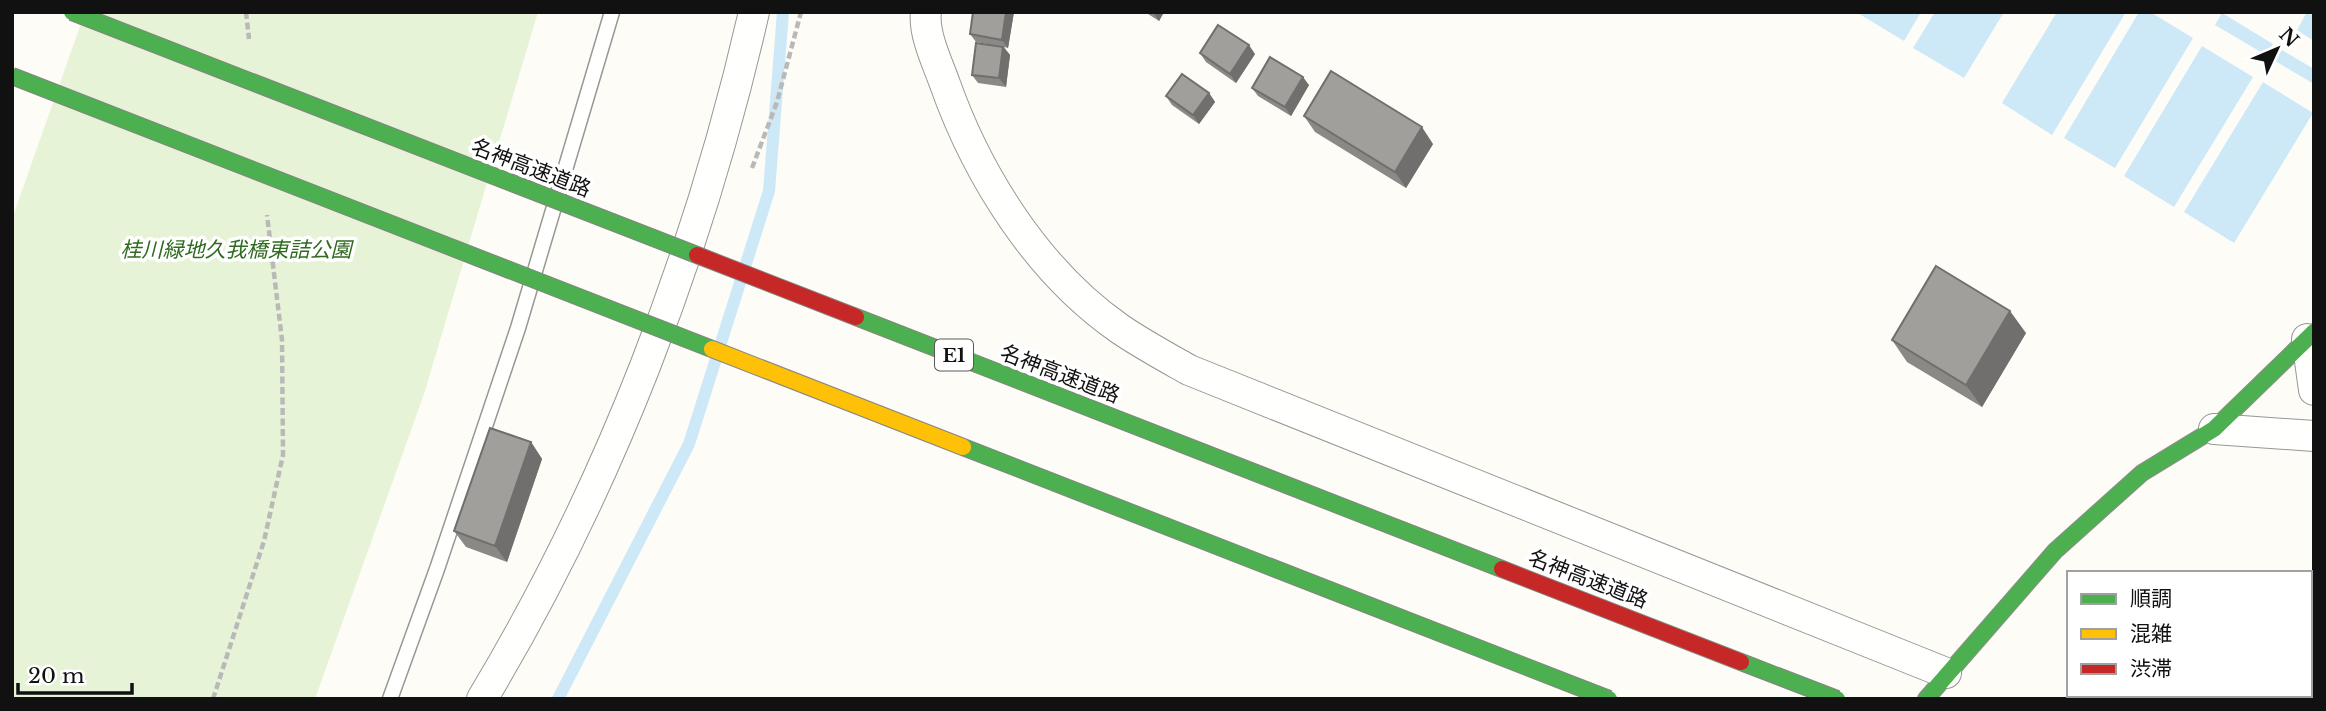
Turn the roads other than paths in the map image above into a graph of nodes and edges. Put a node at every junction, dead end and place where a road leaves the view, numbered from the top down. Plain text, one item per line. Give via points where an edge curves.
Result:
1 (72, 12) edge
2 (611, 12) edge
3 (754, 12) edge
4 (926, 12) edge
5 (12, 76) edge
6 (2310, 335) edge
7 (2314, 390) edge
8 (2214, 429) junction
9 (2314, 436) edge
10 (1946, 673) junction
11 (390, 699) edge
12 (482, 699) edge
13 (1609, 699) edge
14 (1837, 699) edge
15 (1926, 699) edge

1 - 14 main road, 名神高速道路 / E1, bridge
2 - 11 lane via 518,328
3 - 12 street via 721,148 635,392 540,599
4 - 10 street via 933,49 961,127 1013,219 1063,280 1119,329 1189,370
5 - 13 main road, bridge
6 - 7 street
6 - 8 main road
8 - 9 street
8 - 10 main road via 2142,472 2055,551
10 - 15 main road

